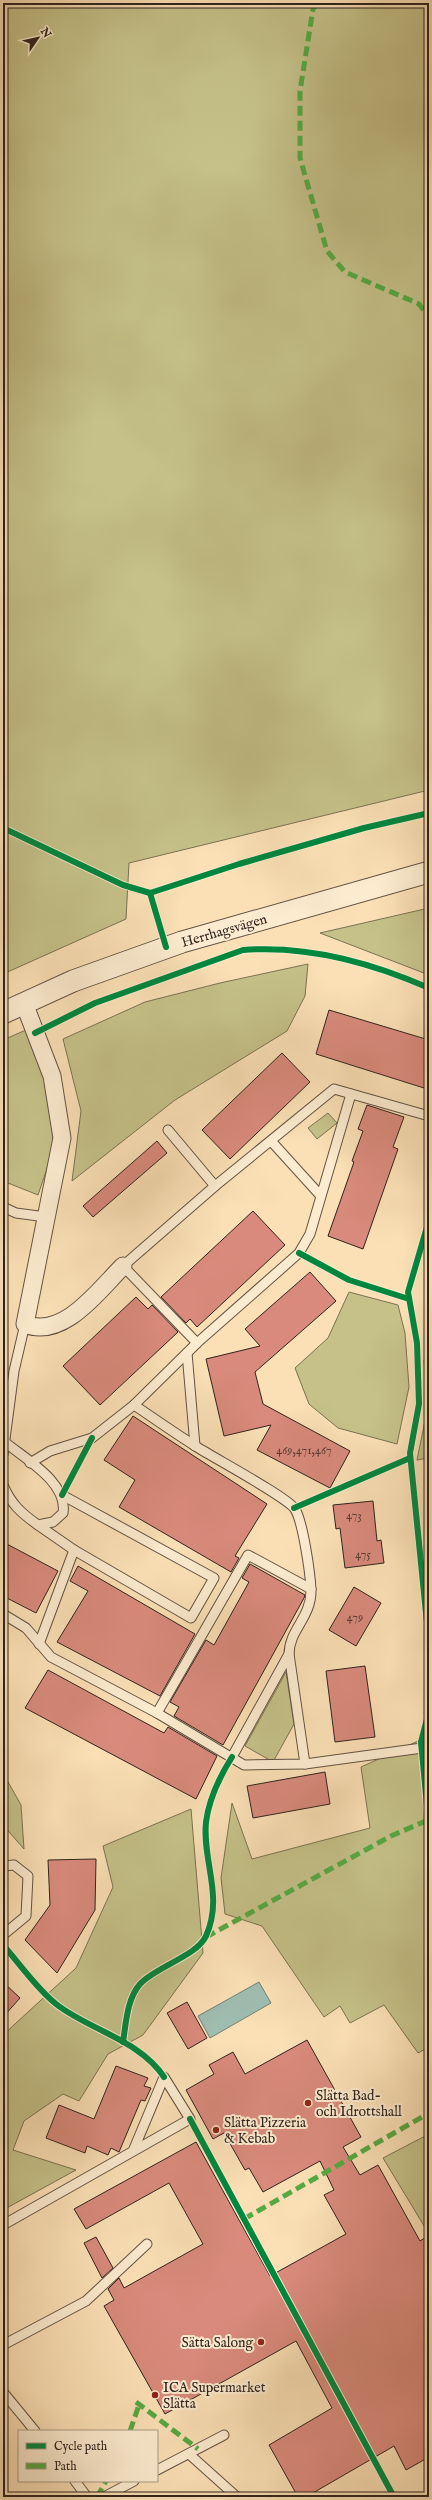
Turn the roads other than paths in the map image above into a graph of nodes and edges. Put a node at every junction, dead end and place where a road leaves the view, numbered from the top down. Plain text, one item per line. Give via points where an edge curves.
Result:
1 (429, 872) edge
2 (24, 1003) junction
3 (3, 1013) edge
4 (351, 1094) junction
5 (429, 1116) edge
6 (168, 1130) dead end
7 (272, 1142) junction
8 (216, 1186) junction
9 (320, 1195) junction
10 (3, 1206) edge
11 (46, 1217) junction
12 (123, 1266) junction
13 (25, 1324) junction
14 (197, 1342) junction
15 (187, 1353) junction
16 (134, 1405) junction
17 (6, 1443) junction
18 (195, 1446) junction
19 (3, 1454) edge
20 (30, 1463) junction
21 (3, 1485) edge
22 (62, 1495) junction
23 (38, 1525) junction
24 (74, 1550) junction
25 (311, 1589) junction
26 (3, 1614) edge
27 (39, 1644) junction
28 (289, 1654) junction
29 (157, 1713) junction
30 (422, 1748) dead end
31 (232, 1757) junction
32 (305, 1764) junction
33 (3, 1866) edge
34 (3, 1935) edge
35 (133, 2151) junction
36 (3, 2224) edge
37 (147, 2244) dead end
38 (3, 2345) edge
39 (3, 2392) edge
40 (35, 2430) edge
41 (224, 2435) dead end
42 (189, 2454) junction
43 (158, 2470) edge
44 (76, 2482) edge
45 (132, 2482) edge
46 (87, 2497) edge
47 (104, 2497) edge
48 (237, 2497) edge

1 - 2 street, Herrhagsvägen via 182,942 80,978
2 - 3 street, Herrhagsvägen
2 - 11 street via 52,1076 62,1138
4 - 5 lane
4 - 7 lane via 334,1089
4 - 9 lane
6 - 8 lane
7 - 8 lane
7 - 9 lane
8 - 12 lane
9 - 14 lane via 310,1234 299,1253
10 - 11 lane via 16,1213
11 - 13 street
12 - 13 street via 82,1307 58,1324 35,1328
12 - 14 lane
13 - 17 lane via 14,1371
14 - 15 lane
15 - 16 lane
15 - 18 lane
16 - 18 lane
16 - 20 lane via 92,1438 50,1451
17 - 19 lane
17 - 20 lane
18 - 25 lane via 294,1508 300,1524
20 - 22 lane via 51,1481
21 - 23 lane via 9,1500 21,1513
22 - 23 lane via 63,1513 46,1525
22 - 24 lane via 214,1578 191,1618
23 - 24 lane
24 - 27 lane
25 - 28 lane via 310,1606 289,1645
25 - 29 lane via 248,1555
26 - 27 lane via 26,1628
27 - 29 lane via 51,1657
28 - 31 lane
28 - 32 lane
29 - 31 lane
30 - 32 lane
31 - 32 lane via 244,1765
33 - 34 lane via 14,1865 28,1876 26,1916
35 - 35 lane via 190,2119 164,2077 144,2124
35 - 36 lane
37 - 38 lane via 86,2301
39 - 40 lane
41 - 42 lane
42 - 43 lane
42 - 48 lane
44 - 46 lane
45 - 47 lane

